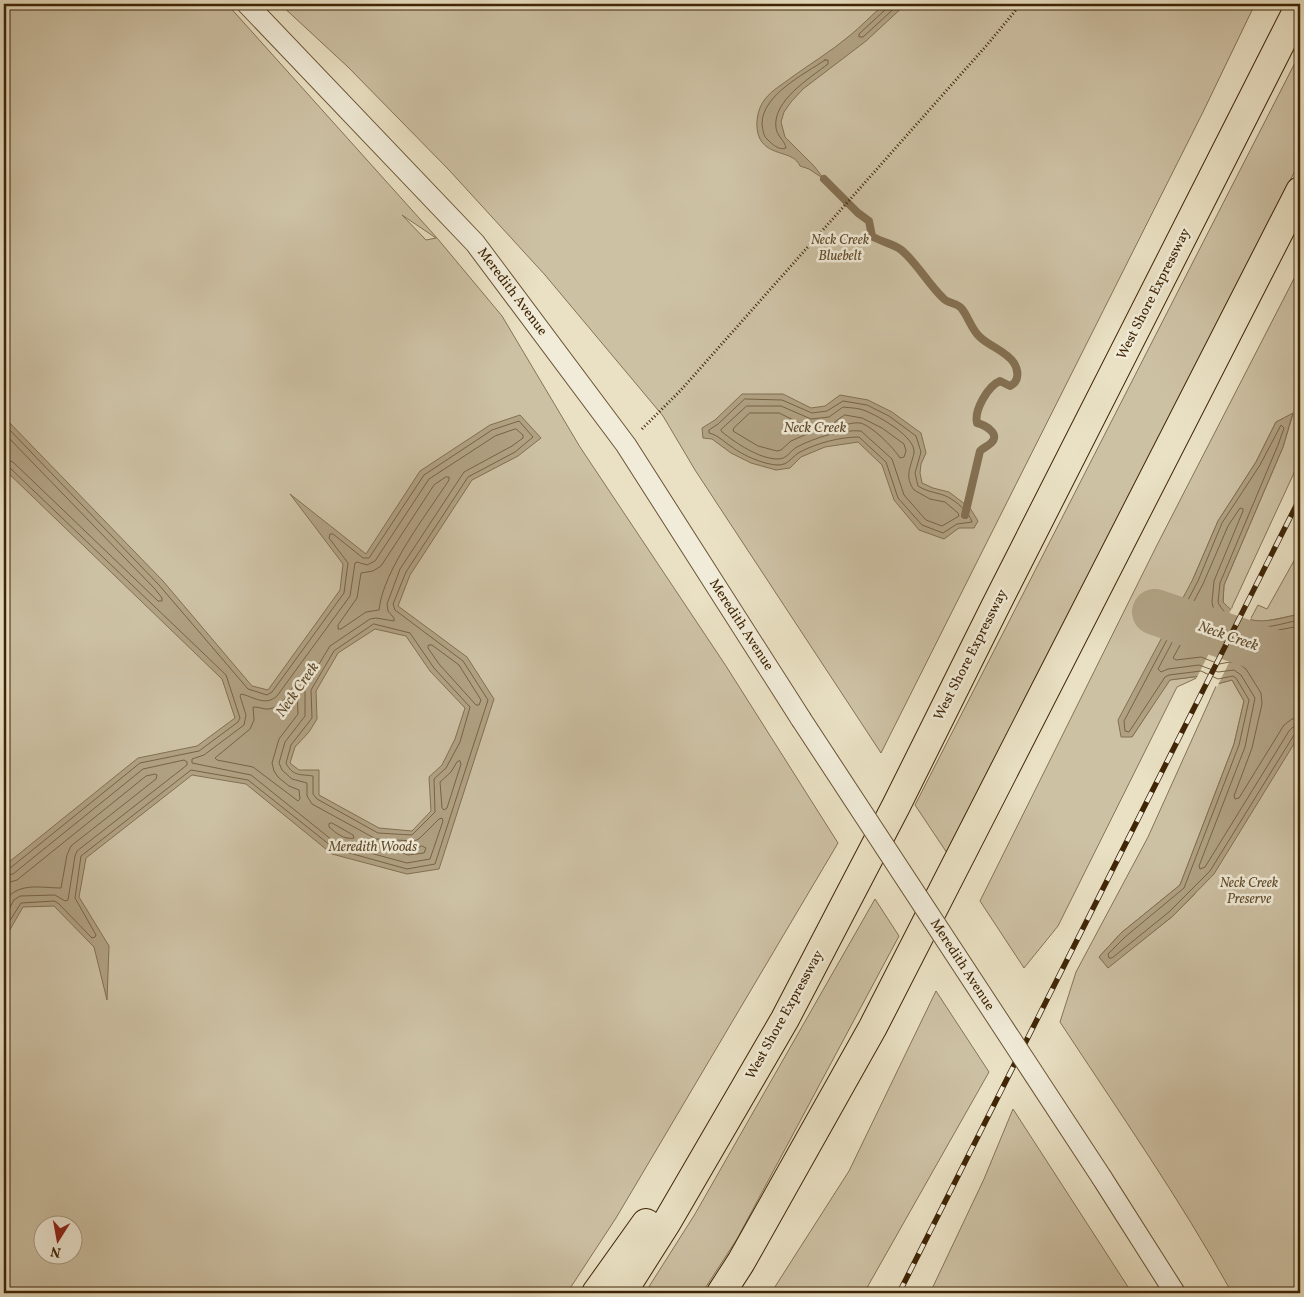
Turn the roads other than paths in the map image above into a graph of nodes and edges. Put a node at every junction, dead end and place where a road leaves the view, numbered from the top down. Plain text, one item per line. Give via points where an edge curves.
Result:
1 (247, 4) edge
2 (1282, 4) edge
3 (1300, 6) edge
4 (1300, 191) edge
5 (995, 607) junction
6 (785, 1019) junction
7 (741, 1262) junction
8 (596, 1293) edge
9 (622, 1293) edge
10 (720, 1293) edge
11 (725, 1293) edge
12 (1175, 1293) edge

1 - 12 street, Meredith Avenue, bridge via 476,243 626,445
2 - 5 highway
3 - 5 highway, West Shore Expressway
4 - 7 highway via 873,1027
5 - 6 highway, West Shore Expressway
6 - 8 highway
6 - 9 highway, West Shore Expressway
7 - 10 highway
7 - 11 highway

